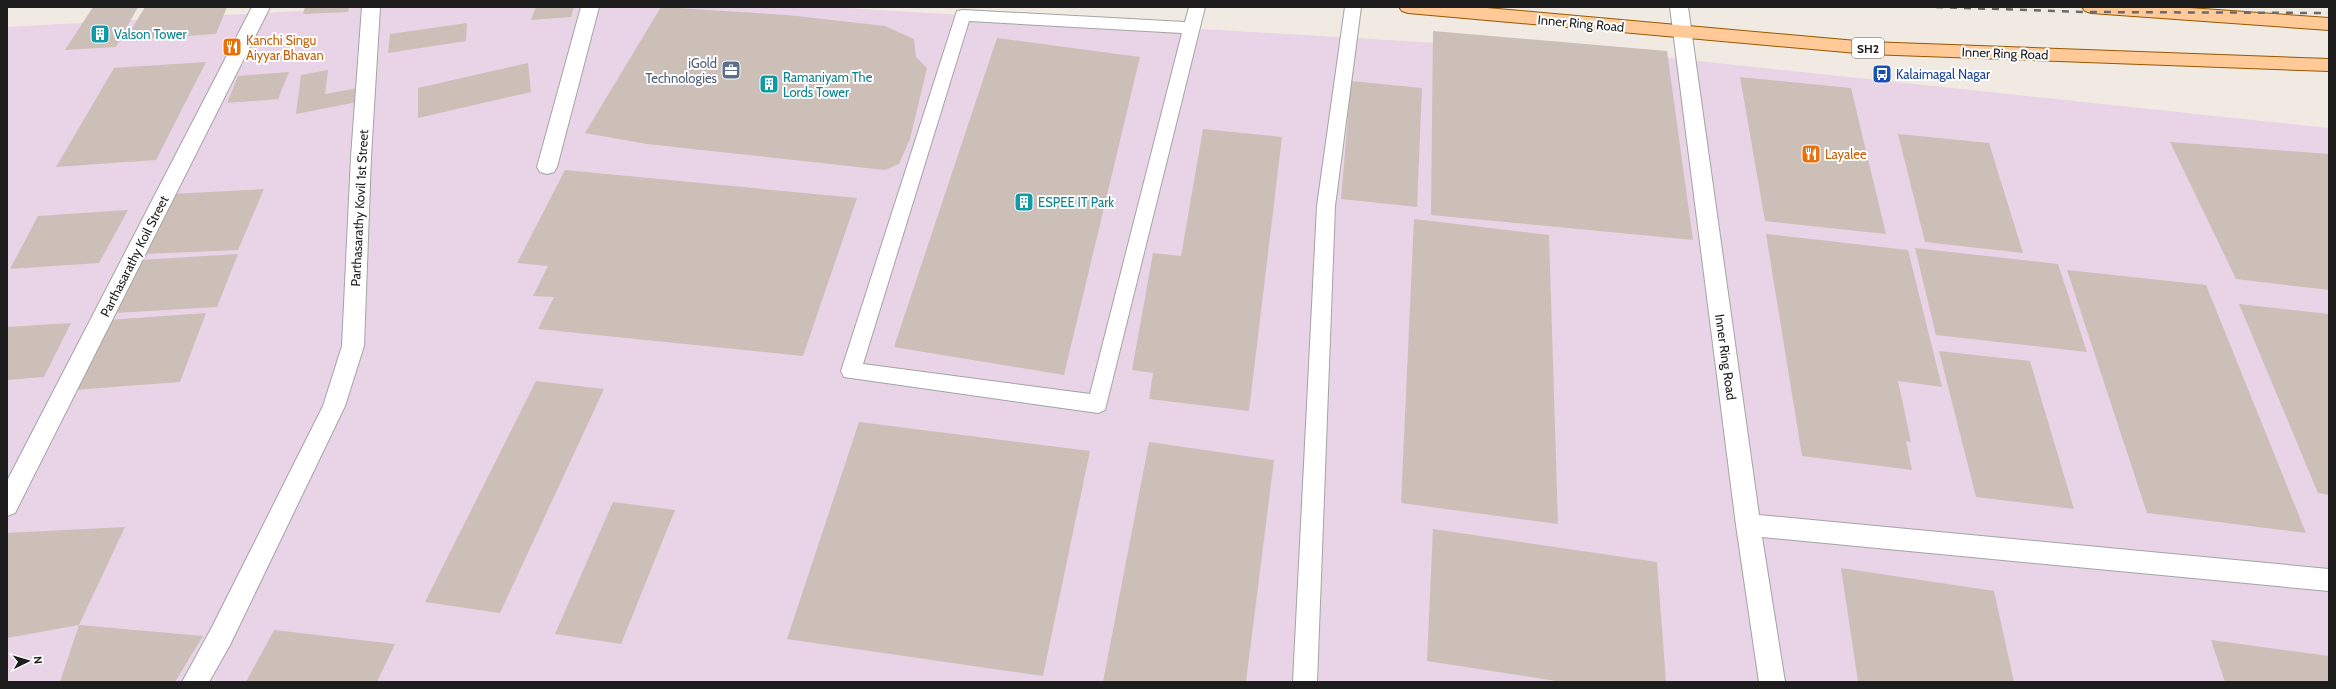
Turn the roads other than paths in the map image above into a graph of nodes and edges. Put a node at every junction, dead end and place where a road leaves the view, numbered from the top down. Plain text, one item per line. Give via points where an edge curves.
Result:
1 (261, 7) edge
2 (371, 7) edge
3 (590, 7) edge
4 (1197, 7) edge
5 (1353, 7) edge
6 (1408, 7) edge
7 (1679, 7) edge
8 (2096, 7) edge
9 (2329, 24) edge
10 (1192, 28) junction
11 (1682, 32) junction
12 (2329, 65) edge
13 (547, 167) dead end
14 (7, 505) edge
15 (1748, 525) junction
16 (2329, 580) edge
17 (195, 682) edge
18 (1305, 682) edge
19 (1772, 682) edge

1 - 14 street, Parthasarathy Koil Street
2 - 17 street, Parthasarathy Kovil 1st Street via 361,157 354,346 334,406 221,636
3 - 13 street
4 - 10 lane
5 - 18 lane via 1326,206
6 - 11 main road, Inner Ring Road / SH2
7 - 11 street, Inner Ring Road
8 - 9 main road
10 - 10 lane via 1098,404 851,371 963,15
11 - 12 main road, Inner Ring Road / SH2 via 1868,48
11 - 15 street, Inner Ring Road
15 - 16 street
15 - 19 street, Inner Ring Road

